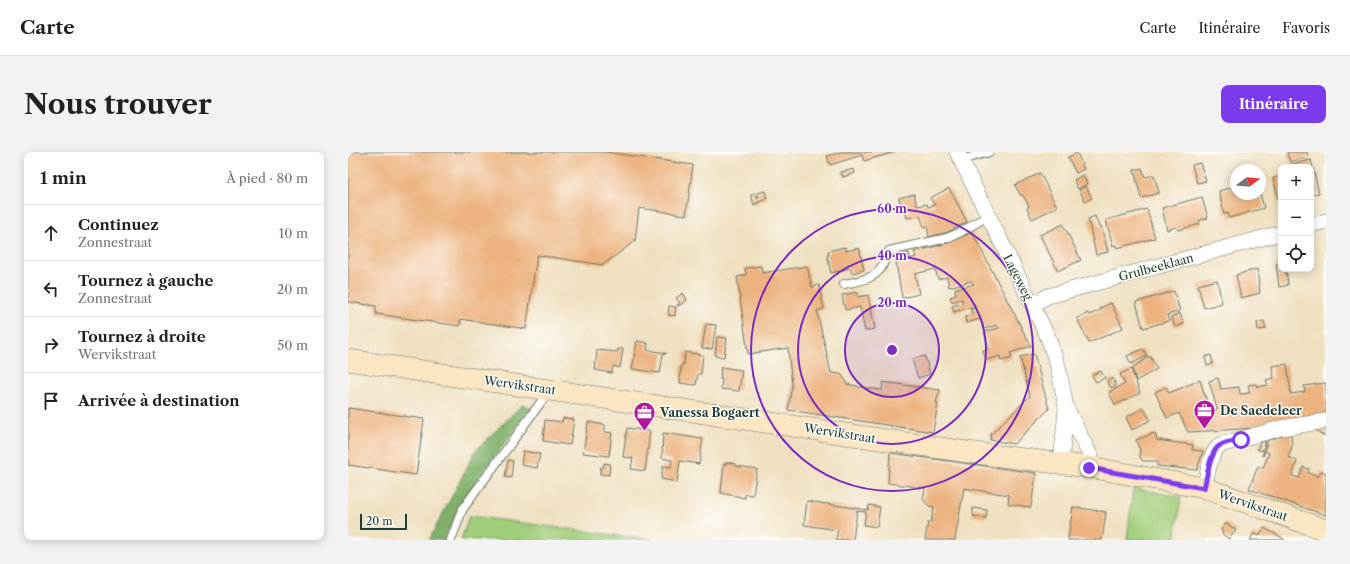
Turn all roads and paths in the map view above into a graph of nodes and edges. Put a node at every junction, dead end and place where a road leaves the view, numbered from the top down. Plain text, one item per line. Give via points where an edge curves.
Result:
1 (989, 152) edge
2 (959, 156) edge
3 (988, 216) junction
4 (1326, 221) edge
5 (1314, 224) edge
6 (1278, 234) edge
7 (844, 284) dead end
8 (1032, 305) junction
9 (348, 360) edge
10 (551, 389) junction
11 (1066, 407) junction
12 (1326, 421) edge
13 (1061, 465) junction
14 (1089, 468) junction
15 (1204, 488) junction
16 (1326, 530) edge
17 (451, 540) edge

1 - 2 lane
2 - 3 street, Lageweg
3 - 7 lane via 959,234 889,251 876,274 870,278
3 - 8 street, Lageweg
4 - 5 street
6 - 8 street, Grulbeeklaan via 1048,296
8 - 11 street, Lageweg via 1047,335 1058,366
9 - 10 street, Wervikstraat
10 - 13 street, Wervikstraat
10 - 17 lane via 462,510
11 - 13 street, Lageweg
11 - 14 street, Lageweg via 1090,455
12 - 15 street via 1281,428 1220,445 1213,454
13 - 14 street, Wervikstraat
14 - 15 street, Wervikstraat
15 - 16 street, Wervikstraat

